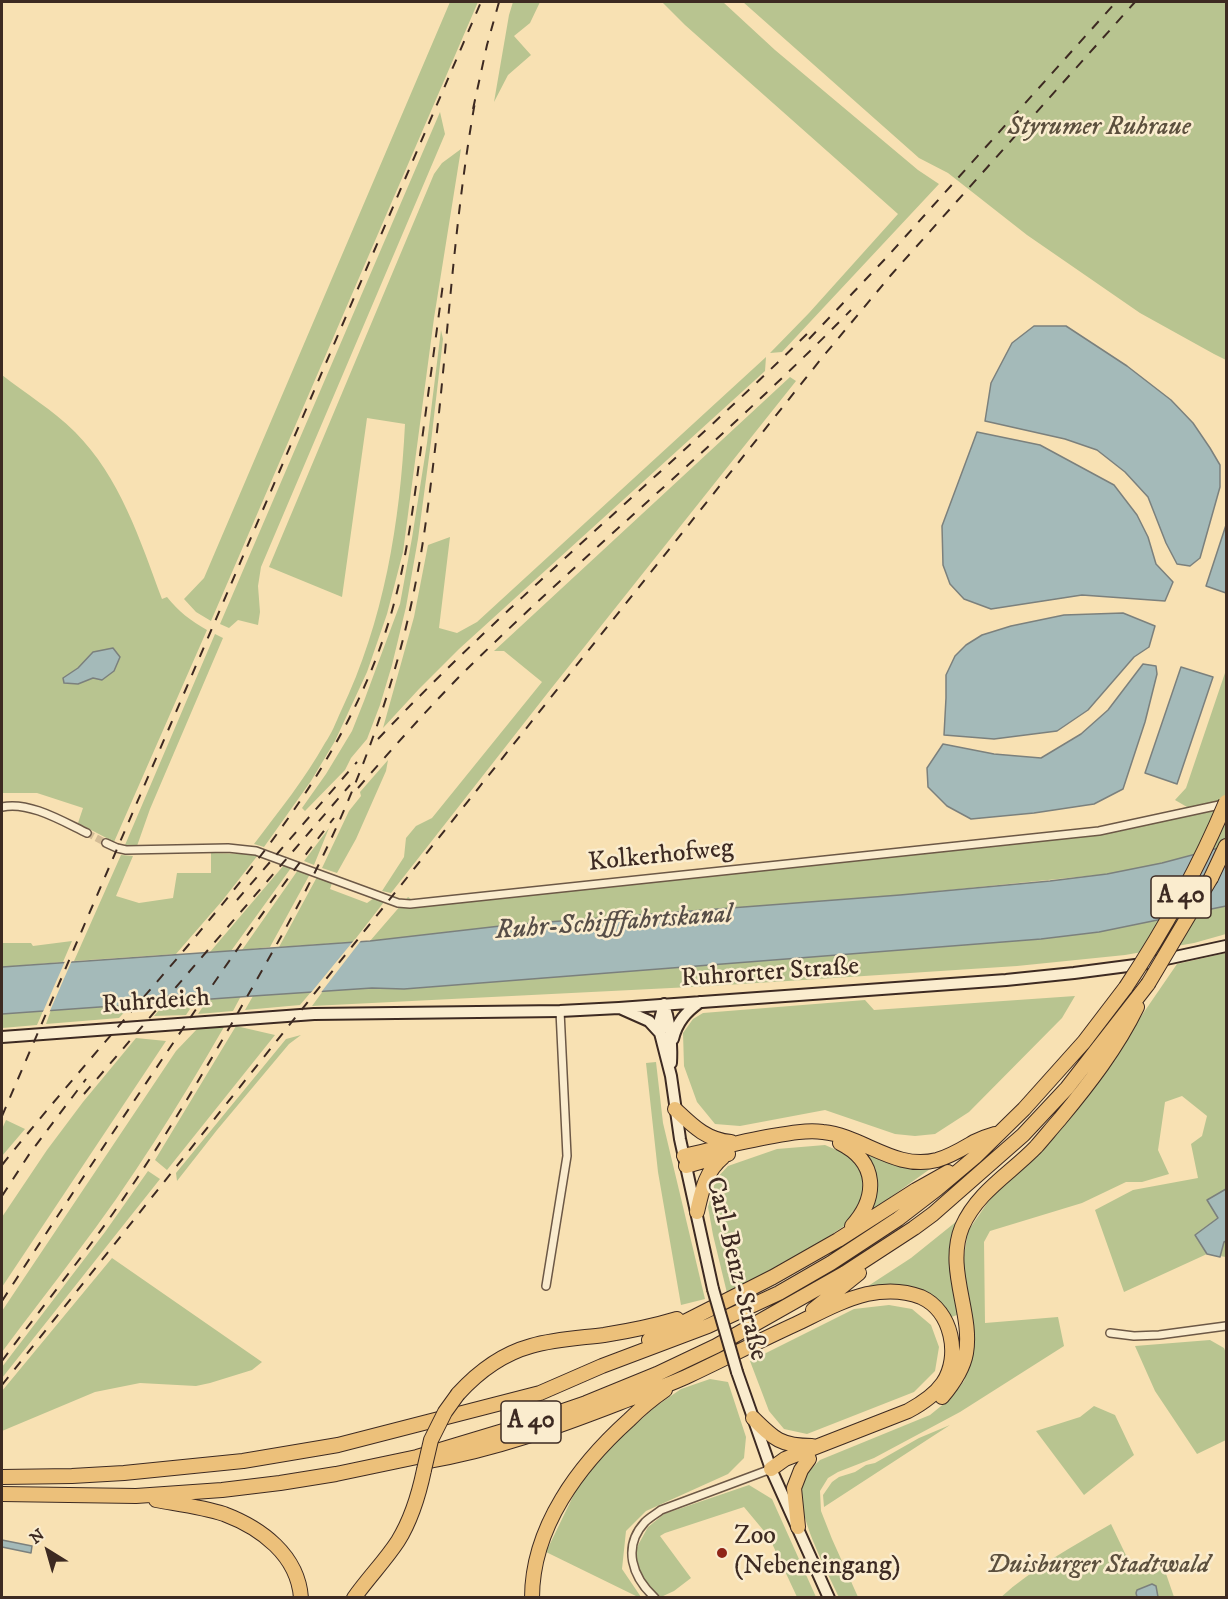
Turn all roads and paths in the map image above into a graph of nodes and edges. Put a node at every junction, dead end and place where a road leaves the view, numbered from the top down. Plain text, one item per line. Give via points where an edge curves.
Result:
1 (1227, 803) edge
2 (2, 807) edge
3 (87, 833) tunnel mouth
4 (106, 843) tunnel mouth
5 (1227, 846) edge
6 (1227, 946) edge
7 (1148, 984) junction
8 (702, 1002) junction
9 (664, 1004) junction
10 (619, 1008) junction
11 (560, 1011) junction
12 (314, 1014) joint
13 (660, 1033) junction
14 (2, 1038) edge
15 (672, 1045) junction
16 (671, 1076) junction
17 (675, 1109) junction
18 (1003, 1131) junction
19 (739, 1142) junction
20 (727, 1154) junction
21 (975, 1157) junction
22 (685, 1161) junction
23 (697, 1212) junction
24 (914, 1228) junction
25 (838, 1240) junction
26 (546, 1286) dead end
27 (708, 1311) junction
28 (1227, 1326) edge
29 (779, 1332) junction
30 (1110, 1333) dead end
31 (602, 1366) junction
32 (687, 1376) junction
33 (753, 1418) junction
34 (817, 1446) junction
35 (809, 1459) junction
36 (771, 1469) junction
37 (336, 1474) junction
38 (2, 1477) edge
39 (2, 1494) edge
40 (136, 1496) junction
41 (798, 1527) junction
42 (300, 1598) edge
43 (354, 1598) edge
44 (532, 1598) edge
45 (655, 1598) edge
46 (829, 1598) edge

1 - 4 street, Kolkerhofweg via 1099,831 410,904 398,903 256,850 126,850
1 - 18 highway, A 40, bridge via 1191,879 1125,987 1071,1057
2 - 3 street via 32,809
5 - 7 highway, A 40, bridge
6 - 8 main road, Ruhrorter Straße via 1074,974
7 - 24 highway, A 40 via 1067,1088 1023,1135
7 - 35 highway via 1125,1032 1082,1092 1036,1147 986,1192 962,1227 957,1264 966,1353 953,1384 938,1402 917,1415
8 - 9 main road, Ruhrorter Straße
8 - 15 main road via 680,1020
9 - 10 main road, Ruhrorter Straße
9 - 13 main road, Carl-Benz-Straße
9 - 15 main road, Carl-Benz-Straße
10 - 11 main road, Ruhrorter Straße
10 - 13 main road via 641,1016
11 - 12 main road, Ruhrorter Straße
11 - 26 street via 567,1156
12 - 14 main road, Ruhrdeich
13 - 16 main road, Carl-Benz-Straße
15 - 16 main road, Carl-Benz-Straße
16 - 17 main road, Carl-Benz-Straße
17 - 19 highway via 708,1136
17 - 22 main road, Carl-Benz-Straße
18 - 19 highway via 953,1155 916,1163 821,1131
18 - 21 highway, A 40
19 - 22 highway
20 - 22 highway
20 - 23 highway via 708,1174
20 - 25 highway via 770,1143 815,1139 838,1142 856,1152 866,1166 870,1194 863,1213
21 - 25 highway
21 - 31 highway, A 40 via 898,1219 779,1293 708,1326
22 - 23 main road, Carl-Benz-Straße
23 - 33 main road, Carl-Benz-Straße, bridge via 713,1289
24 - 29 highway via 897,1246
24 - 37 highway, A 40 via 845,1273 716,1346 657,1374 510,1429 417,1457
25 - 27 highway
27 - 31 highway
27 - 43 highway, bridge via 606,1335 530,1346 508,1354 471,1380 445,1412 431,1440 422,1490 399,1540
28 - 30 street via 1160,1335
29 - 32 highway
29 - 34 highway via 836,1305 867,1294 893,1291 922,1298 947,1326 953,1350 950,1369 943,1384 930,1397 908,1411
31 - 38 highway, A 40 via 540,1393 338,1445 243,1461 124,1473
32 - 37 highway via 510,1442 460,1456 372,1472
32 - 44 highway via 642,1408 587,1462 547,1527 536,1561
33 - 34 highway via 782,1442
33 - 36 main road, Carl-Benz-Straße
34 - 36 highway
35 - 36 highway
35 - 41 highway via 794,1488
36 - 41 main road, Carl-Benz-Straße
36 - 45 street via 661,1510 646,1520 632,1550 633,1565 637,1578
37 - 40 highway, A 40 via 222,1490
39 - 40 highway, A 40
40 - 42 highway via 223,1514 251,1527 290,1561
41 - 46 main road, Carl-Benz-Straße

